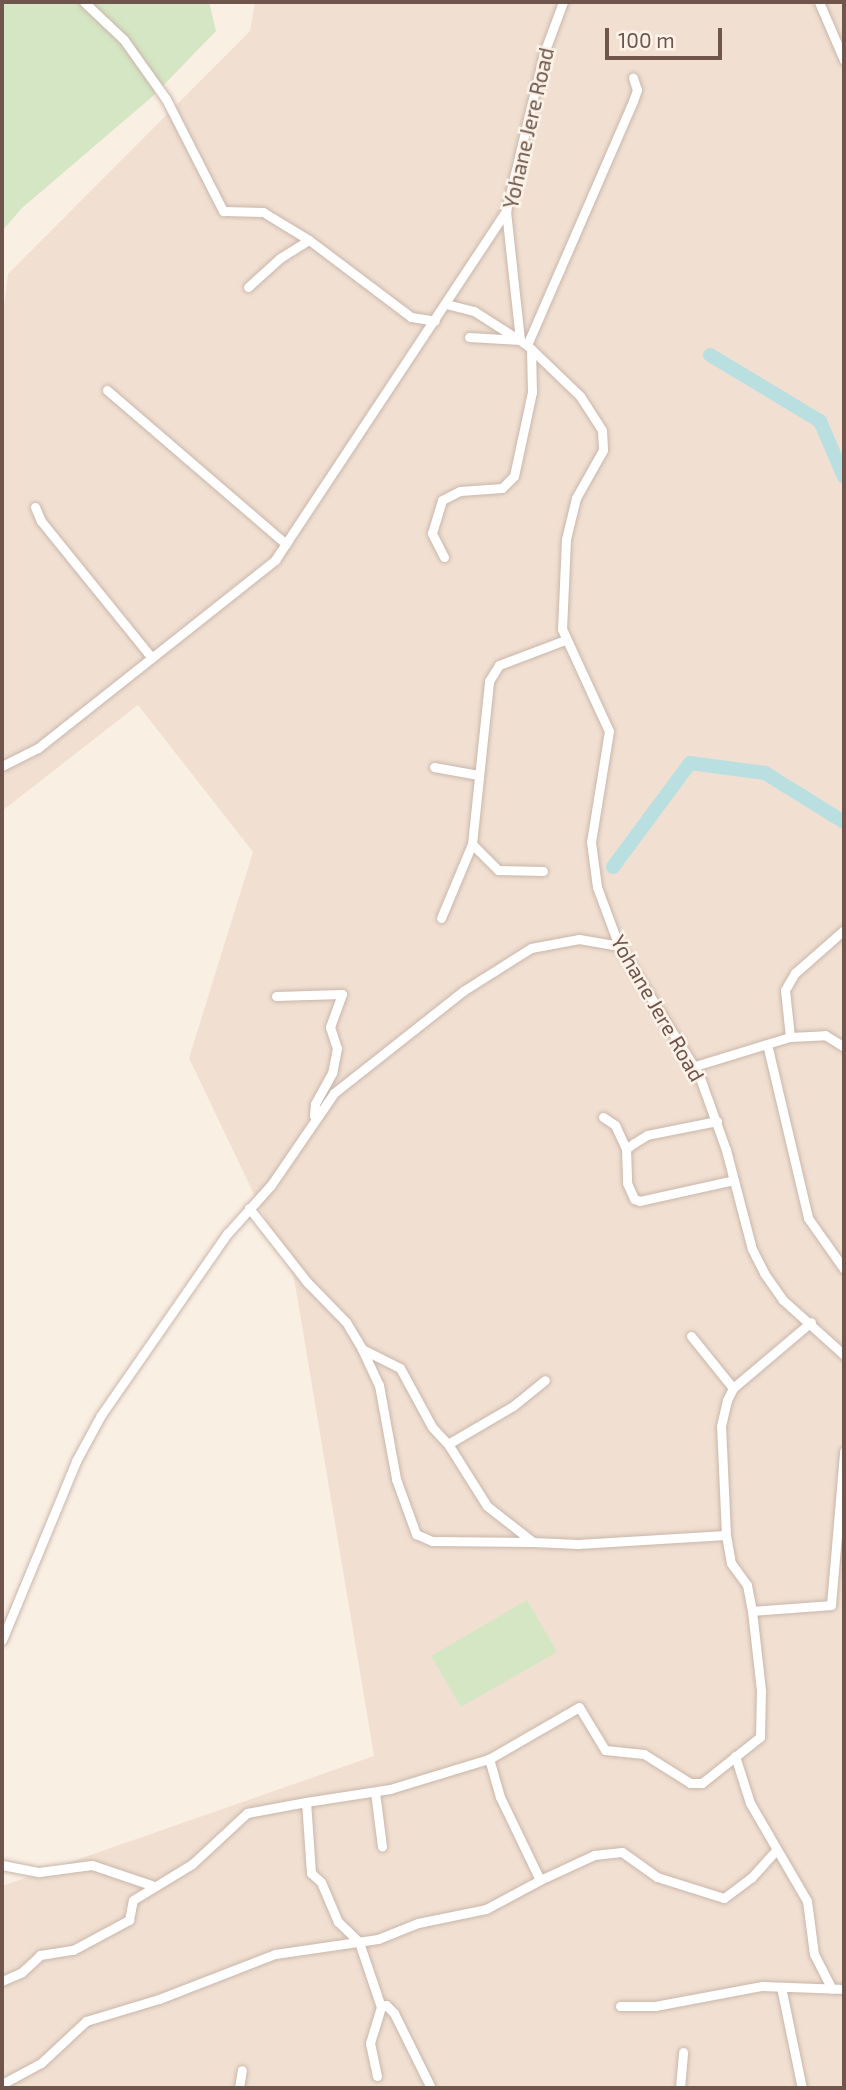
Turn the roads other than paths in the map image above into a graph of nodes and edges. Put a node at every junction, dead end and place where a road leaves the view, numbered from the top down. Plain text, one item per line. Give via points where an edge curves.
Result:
1 (84, 2) edge
2 (563, 2) edge
3 (819, 2) edge
4 (844, 60) edge
5 (633, 78) dead end
6 (506, 211) junction
7 (309, 240) junction
8 (248, 287) dead end
9 (446, 304) junction
10 (435, 321) junction
11 (469, 337) dead end
12 (526, 345) junction
13 (107, 390) dead end
14 (35, 507) dead end
15 (286, 544) junction
16 (444, 557) dead end
17 (565, 640) junction
18 (150, 657) junction
19 (2, 766) edge
20 (435, 767) dead end
21 (478, 775) junction
22 (472, 844) junction
23 (543, 871) dead end
24 (440, 918) dead end
25 (844, 930) edge
26 (619, 946) junction
27 (276, 996) dead end
28 (790, 1037) junction
29 (767, 1044) junction
30 (844, 1047) edge
31 (695, 1066) junction
32 (314, 1116) junction
33 (603, 1118) dead end
34 (717, 1121) junction
35 (626, 1149) junction
36 (734, 1180) junction
37 (250, 1208) junction
38 (844, 1269) edge
39 (811, 1322) junction
40 (691, 1336) dead end
41 (362, 1349) junction
42 (844, 1355) edge
43 (545, 1380) dead end
44 (733, 1388) junction
45 (448, 1444) junction
46 (844, 1452) edge
47 (726, 1535) junction
48 (533, 1542) junction
49 (752, 1611) junction
50 (2, 1640) edge
51 (735, 1756) junction
52 (489, 1759) junction
53 (375, 1793) junction
54 (306, 1802) junction
55 (382, 1847) dead end
56 (775, 1851) junction
57 (2, 1865) edge
58 (540, 1880) junction
59 (151, 1885) junction
60 (359, 1942) junction
61 (2, 1981) edge
62 (781, 1987) junction
63 (832, 1989) junction
64 (844, 1989) edge
65 (620, 2006) dead end
66 (381, 2007) junction
67 (683, 2052) dead end
68 (242, 2070) dead end
69 (377, 2076) dead end
70 (2, 2084) edge
71 (239, 2088) edge
72 (431, 2088) edge
73 (680, 2088) edge
74 (802, 2088) edge

1 - 7 street via 124,40 166,99 223,211 263,212
2 - 6 street, Yohane Jere Road via 544,52
3 - 4 street
5 - 12 street via 637,90 633,101
6 - 9 street
6 - 12 street, Yohane Jere Road
7 - 8 street
7 - 10 street via 411,317
9 - 10 street
9 - 12 street, Yohane Jere Road via 474,311
10 - 15 street
11 - 12 street
12 - 16 street via 532,392 513,477 502,488 460,491 442,500 432,533
12 - 17 street, Yohane Jere Road via 580,396 602,430 603,450 576,498 566,539
13 - 15 street
14 - 18 street
15 - 18 street via 275,560
17 - 21 street via 493,671
17 - 26 street, Yohane Jere Road via 599,702 609,731 591,842 603,910
18 - 19 street via 38,748
20 - 21 street
21 - 22 street
22 - 23 street via 498,870
22 - 24 street
25 - 28 street via 795,973 785,990
26 - 31 street, Yohane Jere Road
26 - 32 street via 579,939 550,942 518,955 409,1030 334,1093
27 - 32 street via 342,994 330,1027 337,1048 332,1073 315,1104
28 - 29 street
28 - 30 street via 825,1035
29 - 31 street
29 - 38 street via 808,1218
31 - 34 street, Yohane Jere Road
32 - 37 street via 271,1185
33 - 35 street via 615,1125
34 - 35 street via 647,1135
34 - 36 street, Yohane Jere Road
35 - 36 street via 627,1183 634,1199
36 - 39 street, Yohane Jere Road via 749,1241 764,1273 783,1300
37 - 41 street via 307,1282 346,1322
37 - 50 street via 86,1441
39 - 42 street, Yohane Jere Road
39 - 44 street
40 - 44 street
41 - 45 street via 400,1368 432,1427
41 - 48 street via 379,1385 396,1479 416,1534 432,1541
43 - 45 street via 513,1406
44 - 47 street via 720,1426
45 - 48 street via 487,1506
46 - 49 street via 831,1605
47 - 48 street via 578,1544
47 - 49 street via 731,1563 747,1585
49 - 51 street via 761,1731 755,1742
51 - 52 street via 702,1783 690,1783 653,1758 605,1750 579,1707
51 - 56 street via 745,1792
52 - 53 street
52 - 58 street via 500,1797
53 - 54 street
53 - 55 street
54 - 59 street via 247,1813 192,1864
54 - 60 street via 309,1868 321,1882 338,1922
56 - 58 street via 751,1878 724,1898 657,1877 622,1852 594,1855
56 - 63 street via 807,1901 814,1954
57 - 59 street via 39,1872 92,1865
58 - 60 street via 486,1909 418,1923
59 - 61 street via 131,1903 128,1920 73,1950 40,1955 22,1972
60 - 66 street
60 - 70 street via 275,1954 159,1999 86,2021 41,2063
62 - 63 street
62 - 65 street via 762,1986 645,2007
62 - 74 street
63 - 64 street
66 - 69 street via 369,2050
66 - 72 street via 394,2013
67 - 73 street
68 - 71 street

